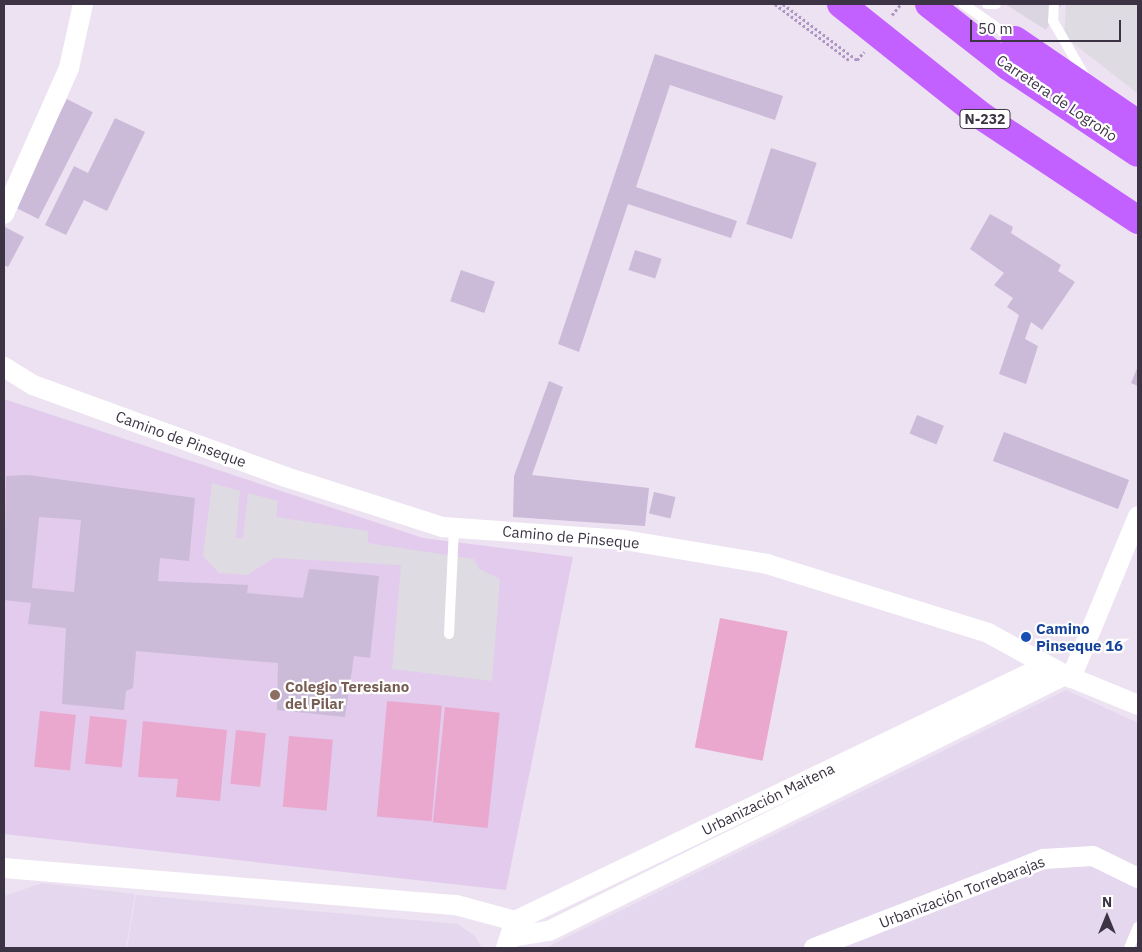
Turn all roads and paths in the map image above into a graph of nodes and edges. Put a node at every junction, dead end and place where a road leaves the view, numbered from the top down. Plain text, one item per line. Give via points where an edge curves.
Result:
1 (83, 4) edge
2 (775, 4) edge
3 (841, 4) edge
4 (929, 4) edge
5 (963, 4) edge
6 (987, 4) edge
7 (996, 4) edge
8 (1054, 4) edge
9 (1015, 40) junction
10 (850, 60) dead end
11 (1086, 78) junction
12 (1138, 113) edge
13 (1138, 124) edge
14 (1138, 153) edge
15 (4, 214) edge
16 (1138, 220) edge
17 (4, 367) edge
18 (1138, 516) edge
19 (454, 527) junction
20 (449, 634) dead end
21 (1046, 665) junction
22 (1068, 677) junction
23 (1138, 705) edge
24 (4, 868) edge
25 (1138, 878) edge
26 (1138, 927) edge
27 (510, 936) edge
28 (814, 948) edge
29 (1129, 948) edge

1 - 15 street via 69,68
2 - 10 path
3 - 16 highway, N-232 via 980,116
4 - 14 highway, Carretera de Logroño via 1008,66
5 - 9 lane
6 - 7 lane
8 - 11 lane via 1053,21
9 - 11 lane
9 - 13 highway
11 - 12 lane
17 - 19 street, Camino de Pinseque via 33,385 286,477
18 - 22 street
19 - 20 lane
19 - 21 street, Camino de Pinseque via 624,540 767,564 988,633
21 - 22 street, Camino de Pinseque
21 - 27 street, Urbanización Maitena
22 - 23 street, Camino de Pinseque
22 - 27 street via 549,931
24 - 27 street via 456,905
25 - 28 street, Urbanización Torrebarajas via 1093,856 1044,859
26 - 29 lane

